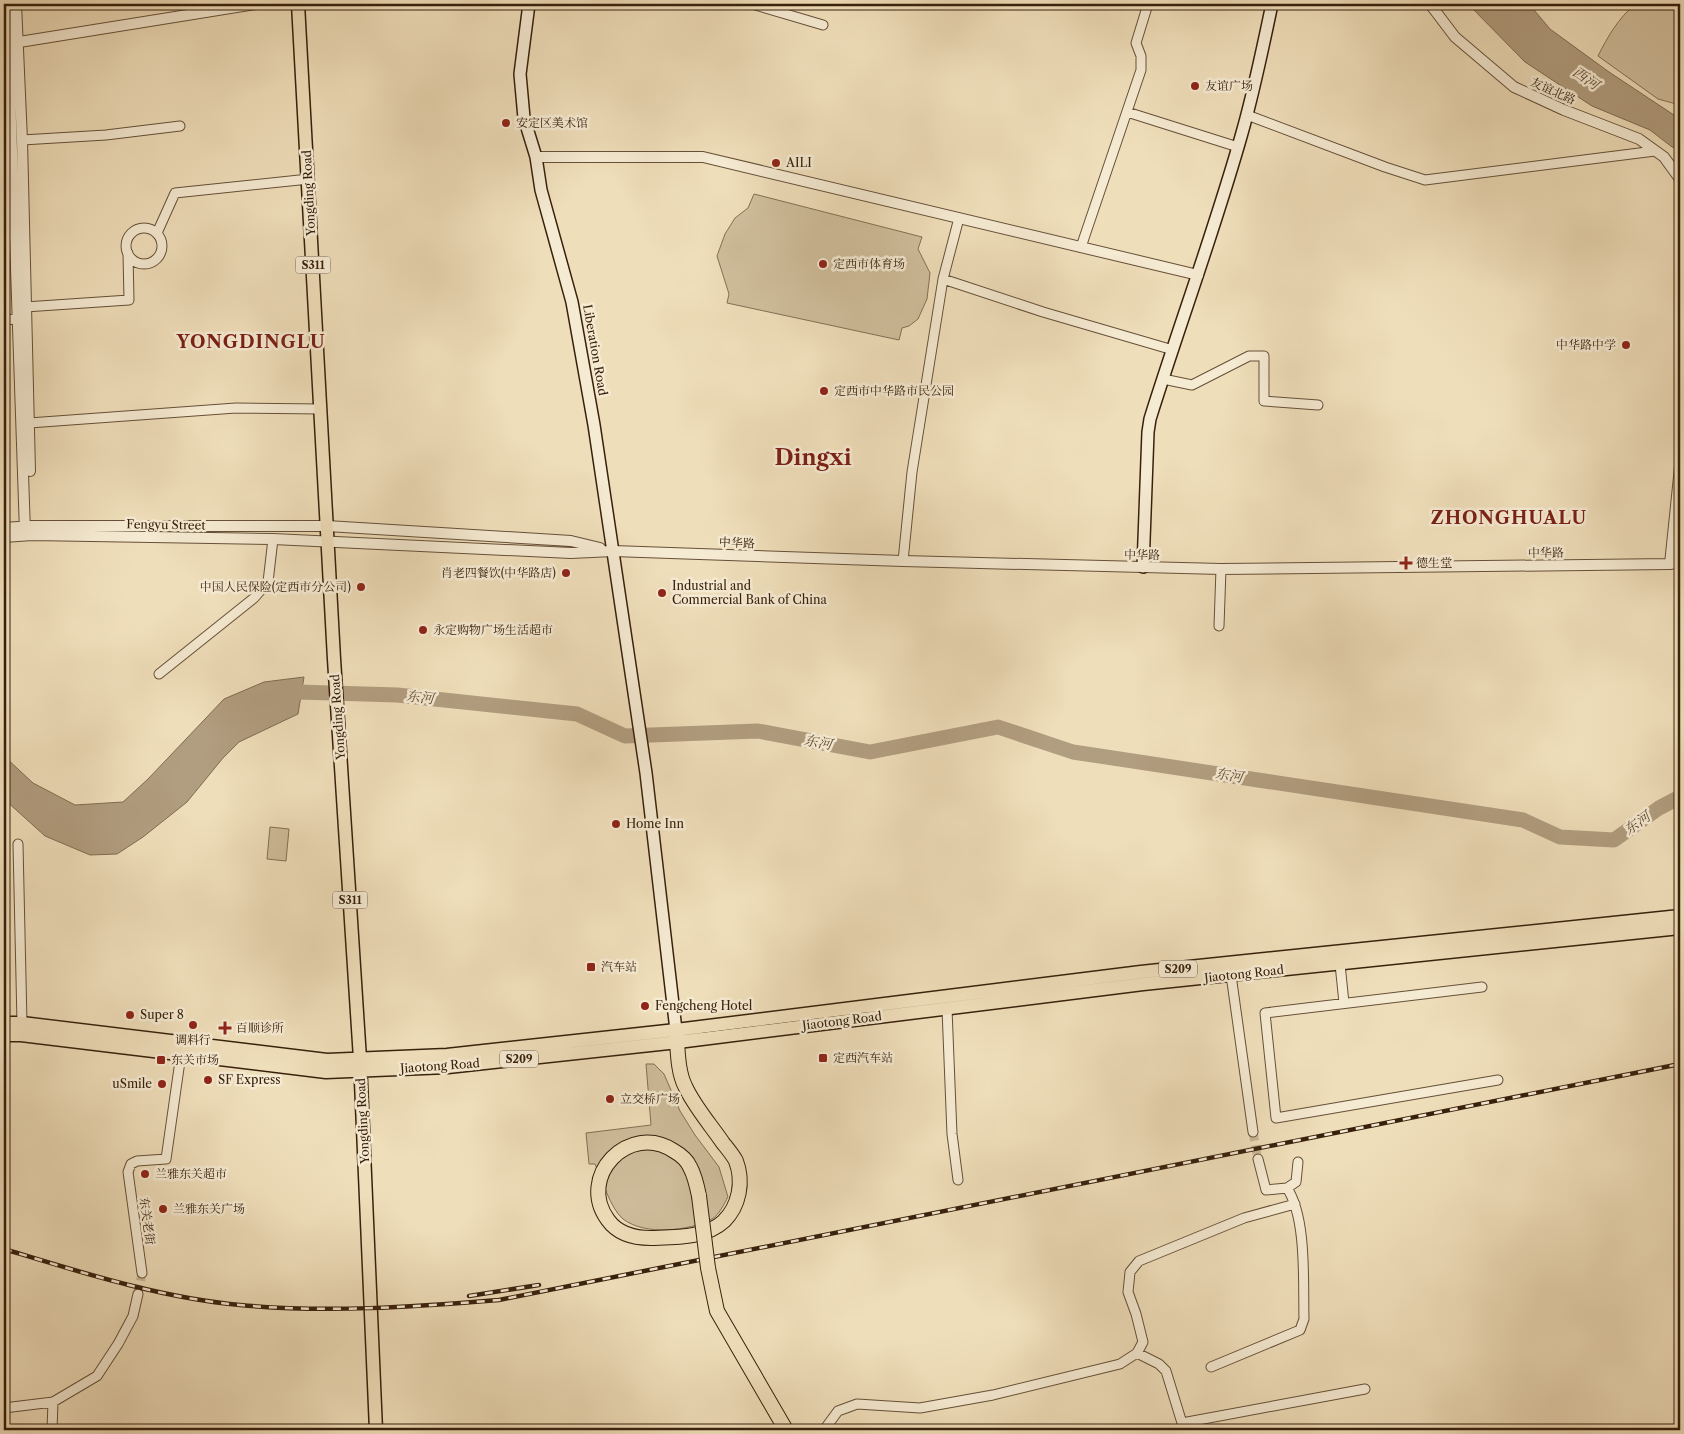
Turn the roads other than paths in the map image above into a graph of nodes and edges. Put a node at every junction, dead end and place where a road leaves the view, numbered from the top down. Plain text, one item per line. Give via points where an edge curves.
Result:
1 (7, 4) edge
2 (16, 4) edge
3 (256, 4) edge
4 (298, 4) edge
5 (530, 4) edge
6 (752, 4) edge
7 (1148, 4) edge
8 (1272, 4) edge
9 (1430, 4) edge
10 (823, 25) dead end
11 (10, 43) edge
12 (1127, 112) junction
13 (1247, 114) junction
14 (180, 126) dead end
15 (22, 140) junction
16 (1238, 147) junction
17 (1655, 151) junction
18 (536, 157) junction
19 (309, 179) junction
20 (1680, 179) edge
21 (959, 218) junction
22 (157, 233) junction
23 (1081, 247) junction
24 (128, 253) junction
25 (1198, 275) junction
26 (943, 279) junction
27 (25, 307) junction
28 (17, 319) junction
29 (4, 320) edge
30 (1173, 350) junction
31 (1163, 379) junction
32 (1318, 405) dead end
33 (321, 409) junction
34 (29, 423) junction
35 (1680, 467) edge
36 (327, 526) junction
37 (4, 528) edge
38 (29, 530) junction
39 (4, 537) edge
40 (273, 539) junction
41 (328, 542) junction
42 (613, 551) junction
43 (903, 561) junction
44 (1675, 563) edge
45 (1143, 567) junction
46 (1680, 567) edge
47 (1221, 569) junction
48 (1219, 626) dead end
49 (159, 674) dead end
50 (18, 844) dead end
51 (1680, 916) edge
52 (1680, 928) edge
53 (1340, 964) junction
54 (1231, 975) junction
55 (1482, 988) dead end
56 (1344, 1004) junction
57 (946, 1009) junction
58 (4, 1023) edge
59 (22, 1023) junction
60 (4, 1035) edge
61 (677, 1036) junction
62 (181, 1054) junction
63 (360, 1065) junction
64 (1498, 1080) dead end
65 (1253, 1132) tunnel mouth
66 (1258, 1159) tunnel mouth
67 (1298, 1162) dead end
68 (958, 1180) dead end
69 (1286, 1188) junction
70 (1295, 1204) junction
71 (142, 1273) tunnel mouth
72 (138, 1294) tunnel mouth
73 (1137, 1353) junction
74 (1211, 1366) dead end
75 (1365, 1389) dead end
76 (53, 1402) junction
77 (4, 1408) edge
78 (52, 1430) edge
79 (376, 1430) edge
80 (786, 1430) edge
81 (824, 1430) edge

1 - 11 street
2 - 11 street
3 - 11 street
4 - 19 main road, Yongding Road / S311
5 - 18 main road, Liberation Road via 520,74 524,118
6 - 10 street
7 - 12 street via 1136,43 1141,70
8 - 13 main road
9 - 17 street, 友谊北路 via 1456,37 1514,87 1639,139
11 - 15 street
11 - 28 street
12 - 16 street
12 - 23 street
13 - 16 main road
13 - 17 street via 1425,180
14 - 15 street via 106,136
15 - 27 street
16 - 25 main road
17 - 20 street, 友谊北路 via 1664,157
18 - 21 street via 703,156
18 - 42 main road, Liberation Road via 541,190 572,302
19 - 22 street via 175,193
19 - 33 main road, Yongding Road / S311
21 - 23 street
21 - 26 street
22 - 24 street via 144,228 131,234 126,247
22 - 24 street via 162,245 158,258 145,264 138,263
23 - 25 street
24 - 27 street via 129,300
25 - 30 main road
26 - 30 street
26 - 43 street via 912,472
27 - 34 street
28 - 29 street
28 - 38 street
30 - 31 main road
31 - 32 street via 1192,385 1249,356 1264,356 1264,402
31 - 45 main road via 1148,432
33 - 34 street via 236,408
33 - 36 main road, Yongding Road / S311
34 - 38 street
35 - 44 street
36 - 38 street, Fengyu Street
36 - 41 main road, Yongding Road / S311
36 - 42 street, 中华路 via 571,541
37 - 38 street, Fengyu Street
38 - 39 street, Fengyu Street
38 - 40 street, Fengyu Street
40 - 41 street, Fengyu Street
40 - 49 street via 268,582 254,598
41 - 42 street, 中华路 via 571,553
41 - 63 main road, Yongding Road / S311
42 - 43 street, 中华路
42 - 61 main road, Liberation Road via 646,773
43 - 45 street, 中华路
44 - 46 street, 中华路
44 - 47 street, 中华路
45 - 47 street, 中华路
47 - 48 street
50 - 59 street
51 - 61 main road, Jiaotong Road / S209 via 1141,972
52 - 53 main road, Jiaotong Road / S209
53 - 54 main road, Jiaotong Road / S209
53 - 56 street
54 - 57 main road, Jiaotong Road / S209
54 - 65 street
55 - 56 street
56 - 64 street via 1265,1013 1276,1118
57 - 61 main road, Jiaotong Road / S209
57 - 68 street via 952,1134
58 - 59 main road, Jiaotong Road / S209
59 - 63 main road, Jiaotong Road / S209
60 - 62 main road, Jiaotong Road / S209
61 - 63 main road, Jiaotong Road / S209 via 448,1067
61 - 80 highway, bridge via 684,1084 735,1160 740,1176 734,1208 723,1222 709,1230 682,1236 635,1237 612,1225 599,1202 598,1188 610,1160 622,1149 636,1143 652,1142 667,1146 690,1166 699,1196 708,1268 717,1311
62 - 63 main road, Jiaotong Road / S209 via 326,1072
62 - 71 street, 东关老街 via 166,1159 137,1161 128,1172
63 - 79 main road, Yongding Road
66 - 69 street via 1266,1190
67 - 69 street via 1296,1182
69 - 70 street
70 - 73 street via 1244,1218 1139,1261 1130,1272 1128,1292 1143,1342
70 - 74 street via 1301,1233 1304,1319 1300,1330
72 - 76 street via 133,1316 97,1376
73 - 75 street via 1166,1371 1182,1423
73 - 81 street via 1120,1364 993,1395 920,1408 857,1404 838,1411
76 - 77 street
76 - 78 street

